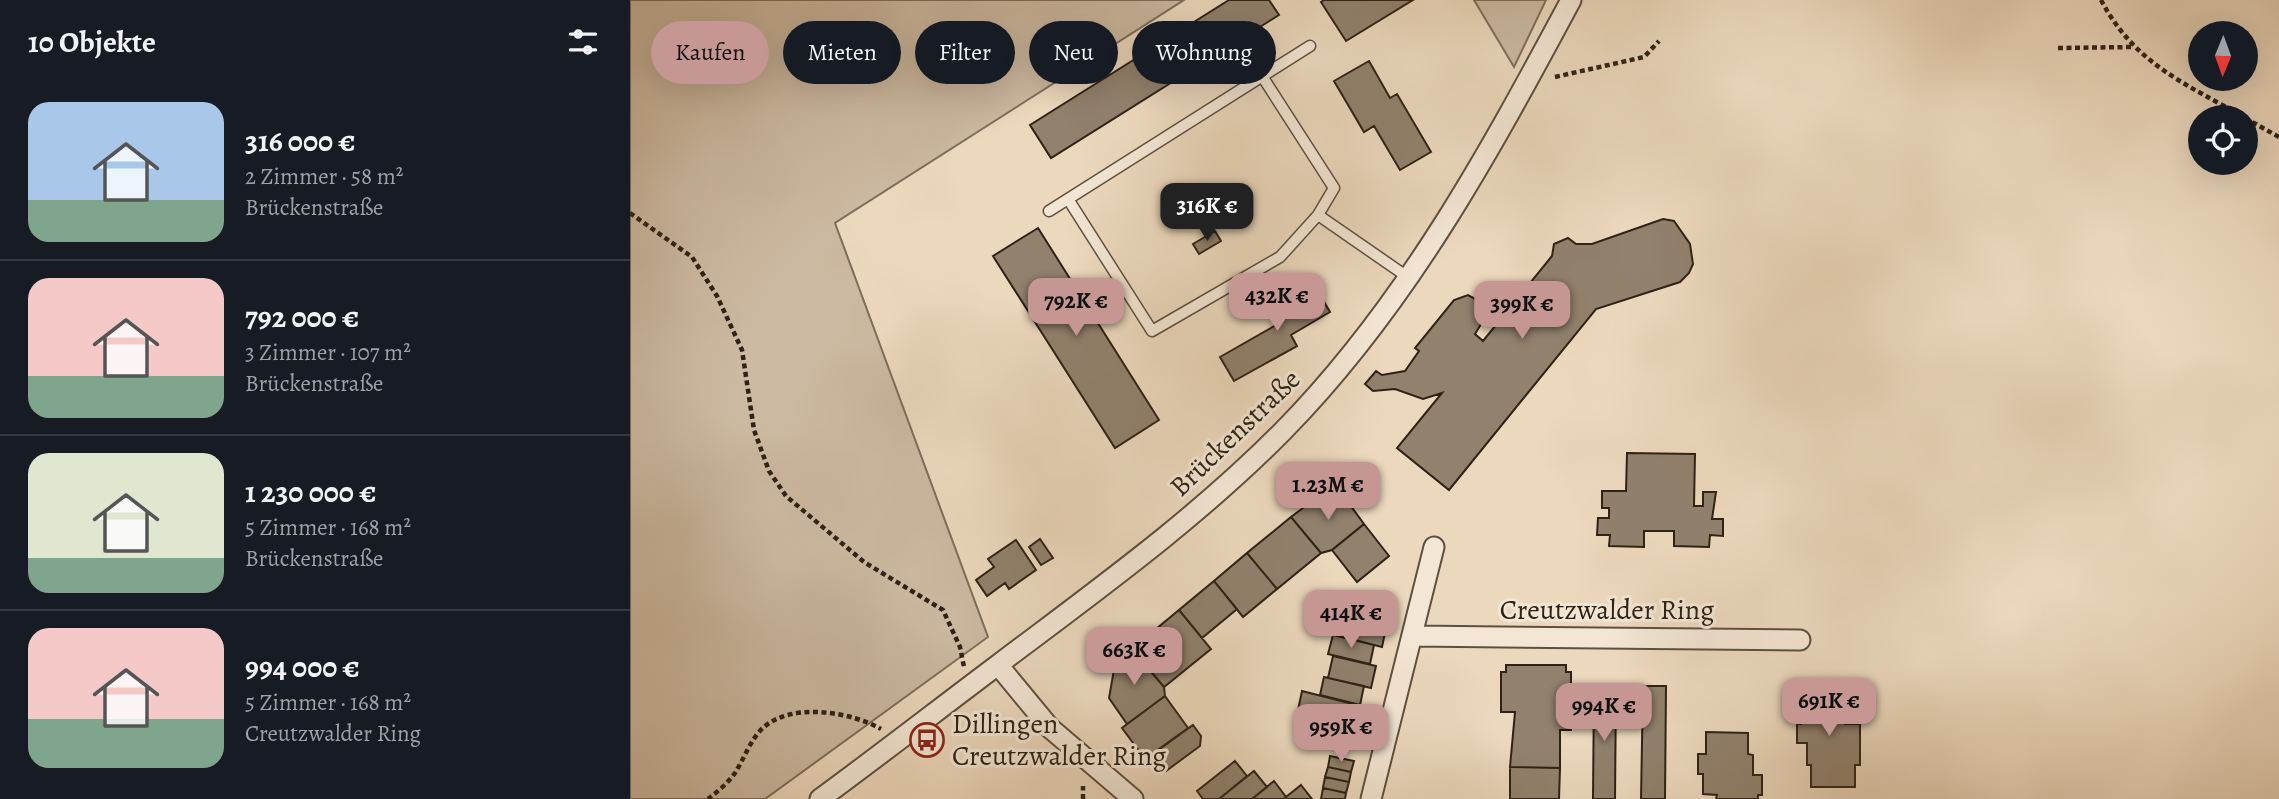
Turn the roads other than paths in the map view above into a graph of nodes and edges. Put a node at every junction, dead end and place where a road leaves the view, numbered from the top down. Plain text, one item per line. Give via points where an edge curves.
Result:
1 (1571, 0) edge
2 (1310, 46) dead end
3 (1276, 67) edge
4 (1249, 84) edge
5 (1267, 84) edge
6 (1068, 199) junction
7 (1049, 211) dead end
8 (1318, 215) junction
9 (1409, 278) junction
10 (1434, 547) dead end
11 (1413, 636) junction
12 (1800, 640) dead end
13 (998, 665) junction
14 (820, 799) edge
15 (1133, 799) edge
16 (1371, 799) edge

1 - 9 street, Brückenstraße via 1482,164
2 - 3 lane
4 - 6 lane
5 - 8 lane via 1334,188
6 - 7 lane
6 - 8 lane via 1152,331 1280,257
8 - 9 lane
9 - 13 street, Brückenstraße via 1284,430 1153,549
10 - 11 street
11 - 12 street, Creutzwalder Ring
11 - 16 street
13 - 14 street, Brückenstraße
13 - 15 street via 1050,728

